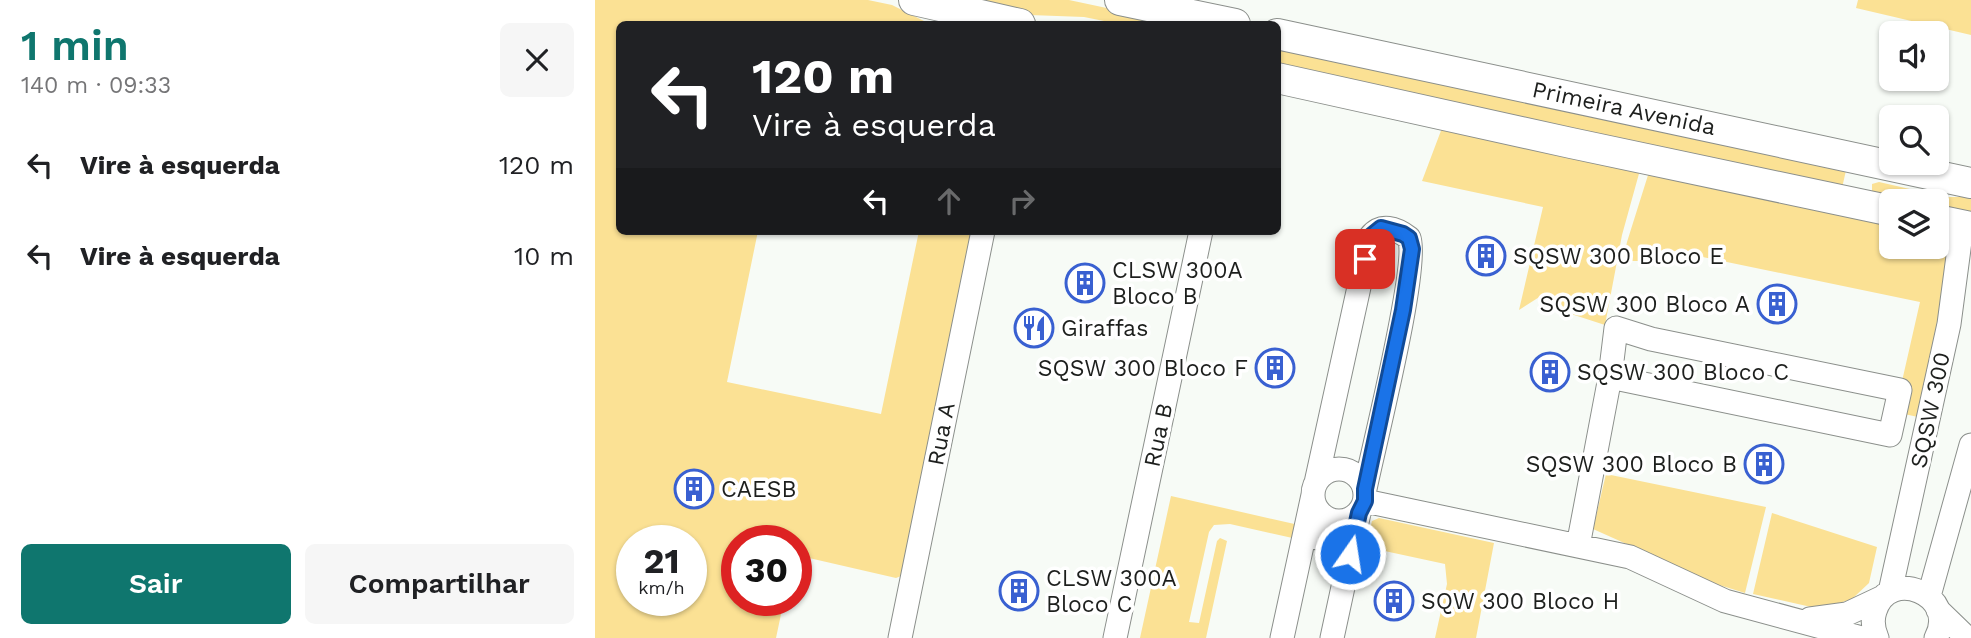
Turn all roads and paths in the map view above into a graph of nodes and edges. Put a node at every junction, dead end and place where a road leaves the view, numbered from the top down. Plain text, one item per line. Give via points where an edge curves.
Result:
1 (914, 0) edge
2 (1120, 0) edge
3 (1175, 18) edge
4 (1007, 21) edge
5 (1205, 21) edge
6 (1281, 34) edge
7 (1281, 79) edge
8 (1876, 163) junction
9 (1971, 183) edge
10 (1861, 204) junction
11 (1879, 208) edge
12 (1957, 224) edge
13 (982, 235) edge
14 (1200, 235) edge
15 (1960, 321) edge
16 (1610, 377) junction
17 (1971, 445) edge
18 (1315, 489) junction
19 (1363, 501) junction
20 (1305, 535) junction
21 (1352, 546) junction
22 (1578, 546) junction
23 (1886, 595) junction
24 (1934, 603) junction
25 (1797, 620) junction
26 (900, 638) edge
27 (1115, 638) edge
28 (1282, 638) edge
29 (1332, 638) edge
30 (1862, 638) edge
31 (1877, 638) edge
32 (1936, 638) edge
33 (1967, 638) edge

1 - 4 main road
2 - 3 main road
3 - 5 main road
6 - 8 main road, Primeira Avenida
7 - 10 main road, Primeira Avenida
8 - 9 main road, Primeira Avenida
8 - 10 main road via 1860,174 1857,194
10 - 11 main road, Primeira Avenida
12 - 15 street, SQSW 300
13 - 26 street, Rua A
14 - 27 street, Rua B
15 - 23 street, SQSW 300
16 - 16 street via 1890,435 1900,390 1651,340 1616,328
16 - 22 street
17 - 24 street, SQSW 300
18 - 19 street via 1316,508 1336,521 1349,520
18 - 19 street via 1325,473 1349,470 1359,477
18 - 19 street via 1370,237 1386,228 1409,238 1412,249
18 - 20 street
19 - 21 street
19 - 22 street
20 - 21 street
20 - 28 street
21 - 29 street
22 - 25 street via 1630,557 1725,601
23 - 24 street via 1910,588
23 - 25 street via 1847,614
23 - 31 street, SQSW 300 via 1873,620
24 - 32 street, SQSW 300 via 1941,621
24 - 33 street
25 - 30 street

